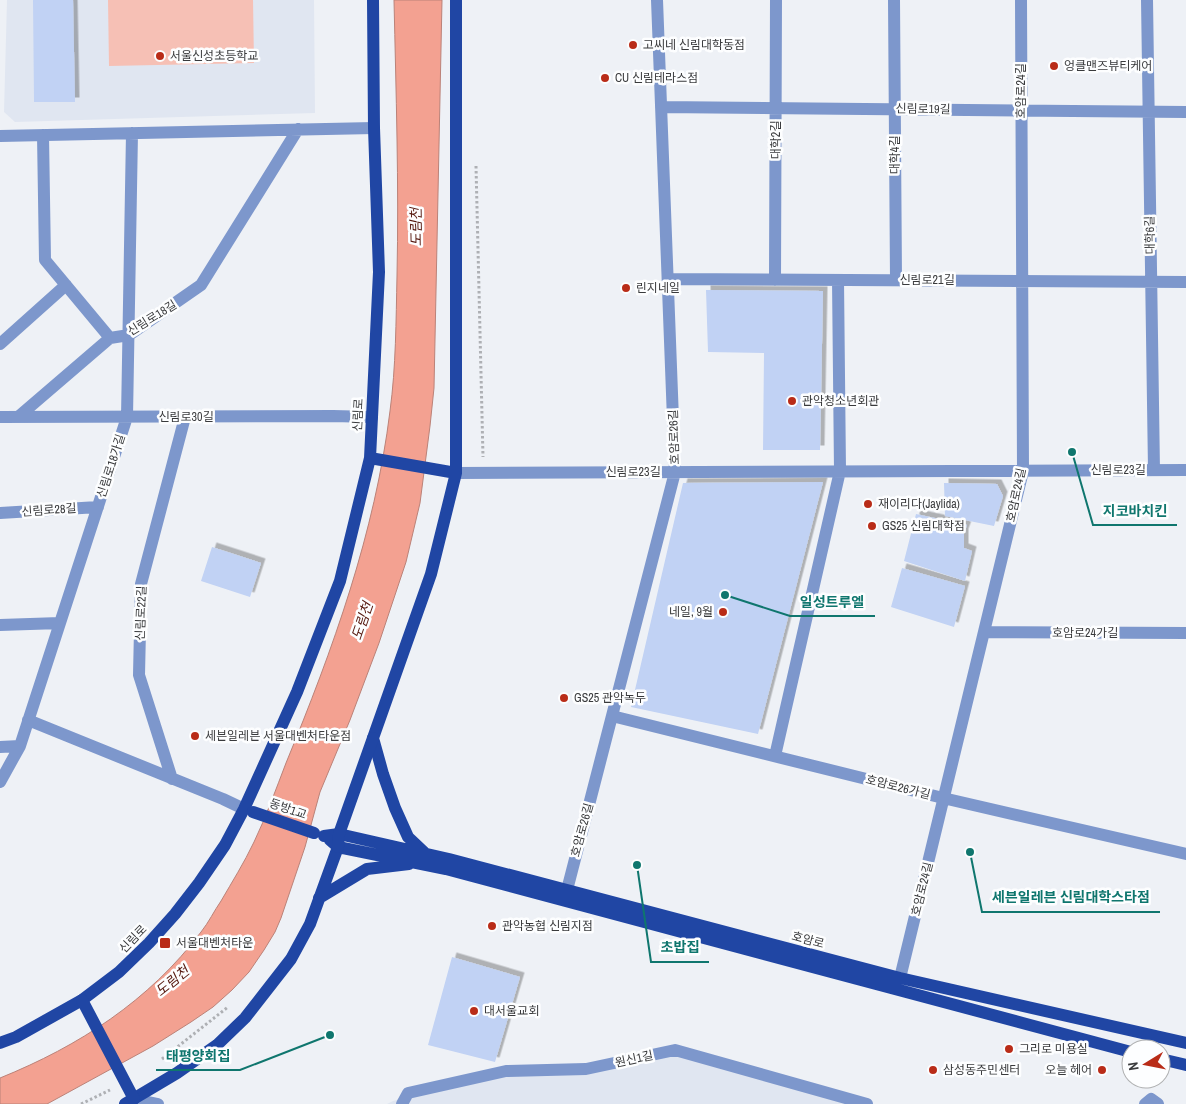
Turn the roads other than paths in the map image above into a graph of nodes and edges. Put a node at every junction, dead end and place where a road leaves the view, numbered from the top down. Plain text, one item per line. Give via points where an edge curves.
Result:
1 (374, 0) edge
2 (456, 0) edge
3 (657, 0) edge
4 (776, 0) edge
5 (894, 0) edge
6 (1020, 0) edge
7 (1146, 0) edge
8 (661, 107) junction
9 (776, 108) junction
10 (895, 109) junction
11 (1021, 110) junction
12 (1148, 111) junction
13 (1186, 112) edge
14 (374, 128) junction
15 (298, 129) junction
16 (132, 133) junction
17 (43, 135) junction
18 (0, 136) edge
19 (668, 279) junction
20 (775, 280) junction
21 (838, 280) junction
22 (896, 280) junction
23 (1022, 281) junction
24 (1151, 282) junction
25 (1186, 282) edge
26 (66, 285) junction
27 (129, 335) junction
28 (110, 338) junction
29 (0, 344) edge
30 (0, 417) edge
31 (18, 417) junction
32 (128, 417) junction
33 (184, 417) junction
34 (372, 417) junction
35 (374, 458) junction
36 (1023, 470) junction
37 (1154, 470) junction
38 (1186, 470) edge
39 (840, 471) junction
40 (456, 472) junction
41 (675, 472) junction
42 (98, 507) junction
43 (0, 513) edge
44 (60, 623) junction
45 (0, 625) edge
46 (984, 632) junction
47 (1186, 633) edge
48 (612, 716) junction
49 (28, 720) junction
50 (373, 738) junction
51 (20, 746) junction
52 (0, 747) edge
53 (775, 756) junction
54 (172, 779) junction
55 (0, 782) edge
56 (943, 798) junction
57 (248, 810) junction
58 (339, 840) junction
59 (1186, 854) edge
60 (424, 859) junction
61 (567, 890) junction
62 (319, 898) junction
63 (900, 978) junction
64 (82, 1000) junction
65 (0, 1043) edge
66 (1186, 1043) edge
67 (1121, 1049) edge
68 (1171, 1061) edge
69 (1186, 1065) edge
70 (129, 1102) edge
71 (158, 1104) edge
72 (402, 1104) edge
73 (868, 1104) edge
74 (1145, 1104) edge
75 (1158, 1104) edge

1 - 14 main road, 신림로
2 - 40 main road
3 - 8 street, 호암로26길
4 - 9 street, 대학2길
5 - 10 street, 대학4길
6 - 11 street, 호암로24길
7 - 12 street, 대학6길
8 - 9 street, 신림로19길
8 - 19 street, 호암로26길
9 - 10 street, 신림로19길
9 - 20 street, 대학2길
10 - 11 street, 신림로19길
10 - 22 street, 대학4길
11 - 12 street, 신림로19길
11 - 23 street, 호암로24길
12 - 13 street, 신림로19길
12 - 24 street, 대학6길
14 - 15 street
14 - 34 main road, 신림로 via 380,272
15 - 16 street
15 - 27 street, 신림로18길 via 201,286
16 - 17 street
16 - 27 street, 신림로18가길
17 - 18 street
17 - 26 street, 신림로18길 via 45,260
19 - 20 street, 신림로21길
19 - 41 street, 호암로26길
20 - 21 street, 신림로21길
21 - 22 street, 신림로21길
21 - 39 street
22 - 23 street, 신림로21길
23 - 24 street, 신림로21길
23 - 36 street, 호암로24길
24 - 25 street, 신림로21길
24 - 37 street, 대학6길
26 - 28 street, 신림로18길
26 - 29 street
27 - 28 street, 신림로18길
27 - 32 street, 신림로18가길
28 - 31 street
30 - 31 street, 신림로30길
31 - 32 street, 신림로30길
32 - 33 street, 신림로30길
32 - 42 street, 신림로18가길
33 - 34 street, 신림로30길
33 - 54 street, 신림로22길 via 141,584 139,675
34 - 35 main road, 신림로
35 - 40 main road
35 - 57 main road, 신림로 via 340,581
36 - 37 street, 신림로23길
36 - 39 street, 신림로23길
36 - 46 street, 호암로24길
37 - 38 street, 신림로23길
39 - 41 street, 신림로23길
39 - 53 street
40 - 41 street, 신림로23길
40 - 50 main road via 431,574
41 - 48 street, 호암로26길
42 - 43 street, 신림로28길
42 - 44 street, 신림로18가길
44 - 45 street
44 - 49 street, 신림로18가길
46 - 47 street, 호암로24가길
46 - 56 street, 호암로24길
48 - 53 street, 호암로26가길
48 - 61 street, 호암로26길
49 - 51 street, 신림로18가길
49 - 54 street
50 - 58 main road, bridge
50 - 60 main road via 383,774 408,837
51 - 52 street
51 - 55 street, 신림로18가길
53 - 56 street, 호암로26가길
54 - 57 street
56 - 59 street, 호암로26가길
56 - 63 street, 호암로24길
57 - 58 main road, 동방1교, bridge
57 - 64 main road, 신림로 via 199,883 149,944
58 - 60 main road
58 - 62 main road
60 - 61 main road, 호암로 via 449,859
60 - 62 main road via 367,869
60 - 67 main road
61 - 63 main road, 호암로
62 - 70 main road via 292,959 245,1018 217,1045
63 - 66 main road, 호암로
64 - 65 main road, 신림로
64 - 70 main road, bridge
68 - 69 main road
70 - 71 street
72 - 73 street, 원신1길 via 408,1094 506,1071 586,1069 676,1050
74 - 75 street via 1150,1099

